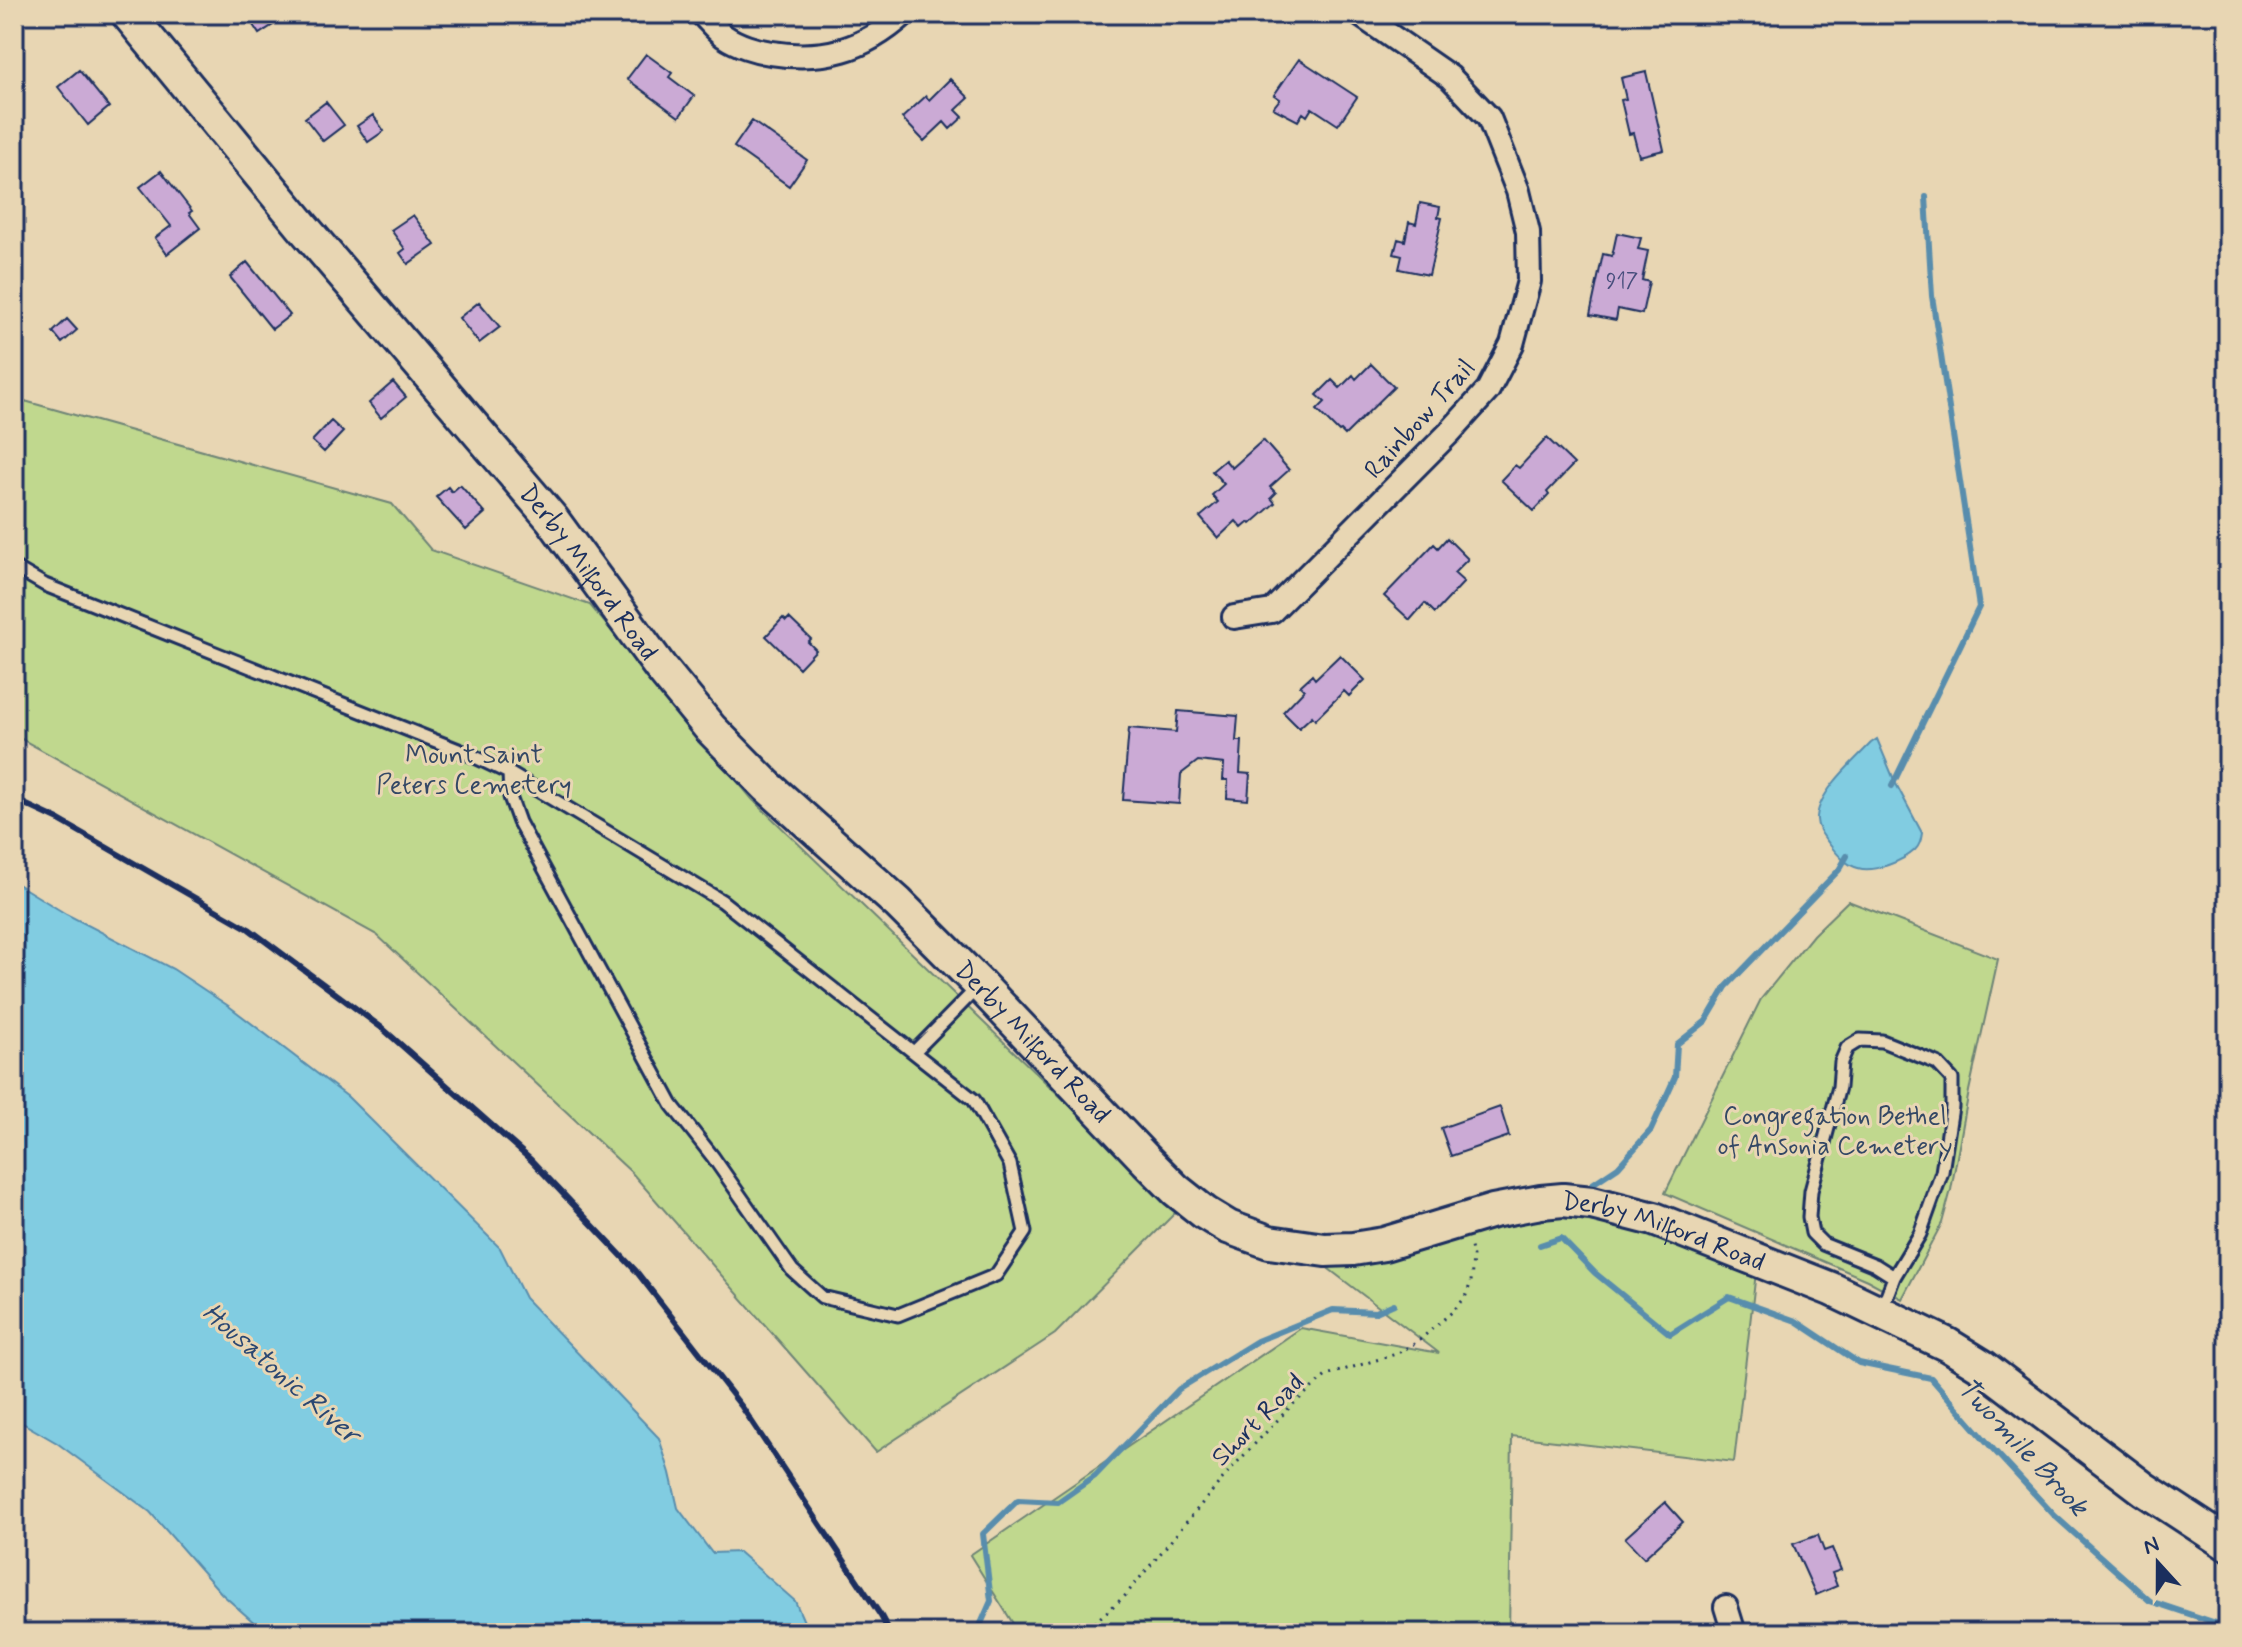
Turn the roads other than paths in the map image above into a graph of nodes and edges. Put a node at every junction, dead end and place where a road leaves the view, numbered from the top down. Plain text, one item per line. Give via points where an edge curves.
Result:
1 (128, 14) edge
2 (702, 14) edge
3 (904, 14) edge
4 (1359, 14) edge
5 (14, 567) edge
6 (1234, 617) dead end
7 (509, 773) junction
8 (980, 985) junction
9 (914, 1052) junction
10 (1894, 1277) junction
11 (1881, 1311) junction
12 (2228, 1544) edge
13 (1726, 1607) dead end
14 (1734, 1633) edge

1 - 8 main road, Derby Milford Road via 552,519 710,728
2 - 3 street via 725,37 758,51 796,57 832,54 862,43
4 - 6 street, Rainbow Trail via 1450,77 1489,118 1518,191 1528,232 1529,281 1512,344 1488,390 1272,611
5 - 7 lane via 45,585
7 - 9 lane via 722,901
7 - 9 lane via 519,822 672,1105 792,1270 822,1297 898,1315 996,1275 1025,1232 1010,1164 974,1100
8 - 9 lane
8 - 11 main road, Derby Milford Road via 1176,1190 1228,1227 1269,1242 1353,1249 1519,1205 1592,1203 1654,1219
10 - 10 lane via 1920,1234 1942,1172 1952,1079 1937,1063 1882,1041 1860,1040 1847,1048 1841,1062 1809,1217 1812,1233 1823,1244
10 - 11 lane
11 - 12 main road, Derby Milford Road via 1982,1366 2144,1489
13 - 14 street

